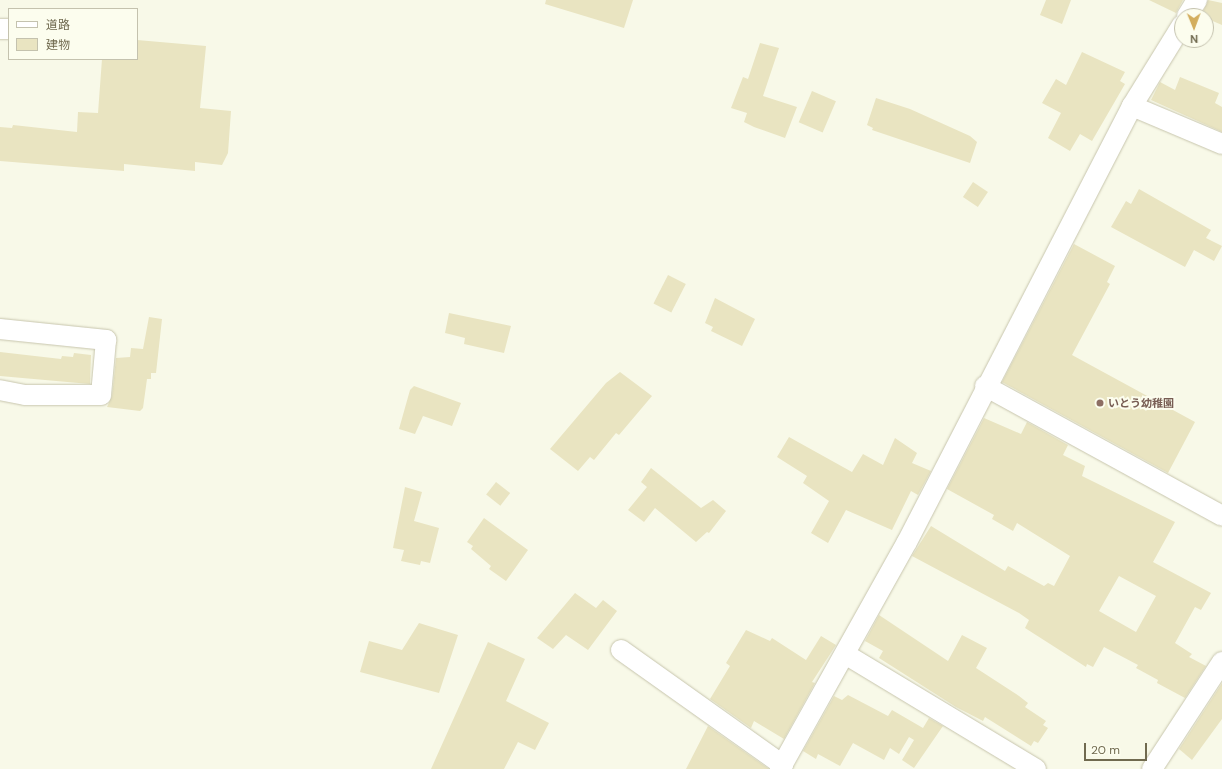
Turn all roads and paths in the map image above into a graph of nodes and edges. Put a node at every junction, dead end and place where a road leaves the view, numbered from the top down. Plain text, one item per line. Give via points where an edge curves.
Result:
1 (1174, 38) edge
2 (1132, 106) junction
3 (1222, 144) edge
4 (0, 329) edge
5 (985, 386) junction
6 (0, 390) edge
7 (1222, 516) edge
8 (621, 650) dead end
9 (844, 654) junction
10 (1222, 662) edge
11 (782, 767) edge
12 (1036, 769) edge
13 (1152, 769) edge

1 - 2 street
2 - 3 street
2 - 5 street
4 - 6 street via 106,340 101,395 25,395
5 - 7 street
5 - 9 street via 907,542
8 - 11 street
9 - 11 street
9 - 12 street
10 - 13 street

